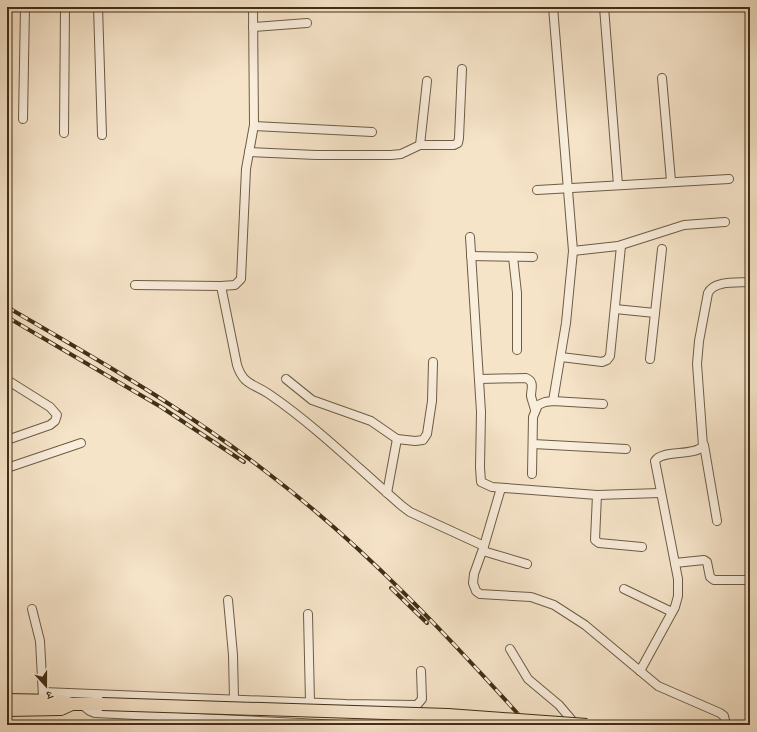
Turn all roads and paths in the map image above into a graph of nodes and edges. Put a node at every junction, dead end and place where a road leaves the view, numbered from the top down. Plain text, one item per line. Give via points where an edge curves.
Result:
1 (25, 7) edge
2 (65, 7) edge
3 (98, 7) edge
4 (253, 7) edge
5 (553, 7) edge
6 (604, 7) edge
7 (307, 23) dead end
8 (253, 27) junction
9 (462, 69) dead end
10 (662, 78) dead end
11 (427, 81) dead end
12 (23, 119) dead end
13 (254, 126) junction
14 (372, 132) dead end
15 (64, 133) dead end
16 (102, 135) dead end
17 (420, 145) junction
18 (249, 152) junction
19 (729, 179) dead end
20 (671, 182) junction
21 (618, 185) junction
22 (568, 188) junction
23 (537, 190) dead end
24 (724, 222) dead end
25 (470, 237) dead end
26 (621, 246) junction
27 (662, 249) dead end
28 (573, 251) junction
29 (471, 256) junction
30 (513, 257) junction
31 (533, 257) dead end
32 (750, 282) edge
33 (135, 285) dead end
34 (222, 286) junction
35 (615, 309) junction
36 (655, 313) junction
37 (517, 350) dead end
38 (561, 356) junction
39 (650, 359) dead end
40 (433, 362) dead end
41 (286, 379) dead end
42 (479, 379) junction
43 (7, 380) edge
44 (553, 401) junction
45 (603, 404) dead end
46 (535, 410) junction
47 (398, 438) junction
48 (7, 440) edge
49 (81, 442) dead end
50 (533, 444) junction
51 (704, 445) junction
52 (626, 449) dead end
53 (7, 468) edge
54 (532, 474) dead end
55 (501, 488) junction
56 (386, 493) junction
57 (660, 493) junction
58 (597, 495) junction
59 (717, 521) dead end
60 (642, 547) dead end
61 (484, 548) junction
62 (675, 563) junction
63 (527, 564) dead end
64 (750, 580) edge
65 (624, 589) dead end
66 (228, 600) dead end
67 (32, 609) dead end
68 (672, 612) junction
69 (308, 614) dead end
70 (510, 649) dead end
71 (422, 671) dead end
72 (640, 671) junction
73 (43, 696) junction
74 (234, 699) junction
75 (7, 700) edge
76 (310, 702) junction
77 (77, 704) junction
78 (7, 710) edge
79 (165, 716) junction
80 (166, 725) edge
81 (341, 725) edge
82 (576, 725) edge
83 (587, 725) edge
84 (726, 725) edge

1 - 12 street
2 - 15 street
3 - 16 street
4 - 8 street
5 - 22 street
6 - 21 street
7 - 8 street
8 - 13 street
9 - 17 street via 458,143 450,146
10 - 20 street
11 - 17 street
13 - 14 street
13 - 18 street
17 - 18 street via 395,155
18 - 34 street via 241,279 235,285
19 - 20 street
20 - 21 street
21 - 22 street
22 - 23 street
22 - 28 street
24 - 26 street via 684,225
25 - 29 street
26 - 28 street
26 - 35 street
27 - 36 street
28 - 38 street
29 - 30 street
29 - 42 street
30 - 31 street
30 - 37 street
32 - 51 street via 717,285 708,293 697,364
33 - 34 street
34 - 56 street via 237,365 244,380 269,394 345,454
35 - 36 street
35 - 38 street via 611,354 607,360 602,362
36 - 39 street
38 - 44 street
40 - 47 street via 432,401 426,438 415,441
41 - 47 street via 312,400 370,421
42 - 46 street via 530,380
42 - 55 street via 480,479 485,485
43 - 48 street via 50,407 57,415 50,425
44 - 45 street
44 - 46 street via 542,403
46 - 50 street
47 - 56 street
49 - 53 street
50 - 52 street
50 - 54 street
51 - 57 street via 700,449 660,456 656,459 654,464
51 - 59 street
55 - 58 street
55 - 61 street
56 - 61 street via 410,512
57 - 58 street
57 - 62 street
58 - 60 street via 595,540 599,543
61 - 63 street
61 - 72 street via 473,578 477,592 531,597 554,605 585,625
62 - 64 street via 704,560 707,562 710,577 714,580
62 - 68 street via 678,590 677,602
65 - 68 street
66 - 74 street
67 - 73 street via 40,641
68 - 72 street
69 - 76 street
70 - 82 street via 528,678
71 - 76 street via 422,699 417,705
72 - 84 street via 662,688 724,716
73 - 74 street
73 - 75 highway
73 - 77 highway
74 - 76 street
77 - 78 highway via 61,709
77 - 79 street via 95,713
77 - 83 highway, bridge via 448,715
79 - 80 street
79 - 81 street

